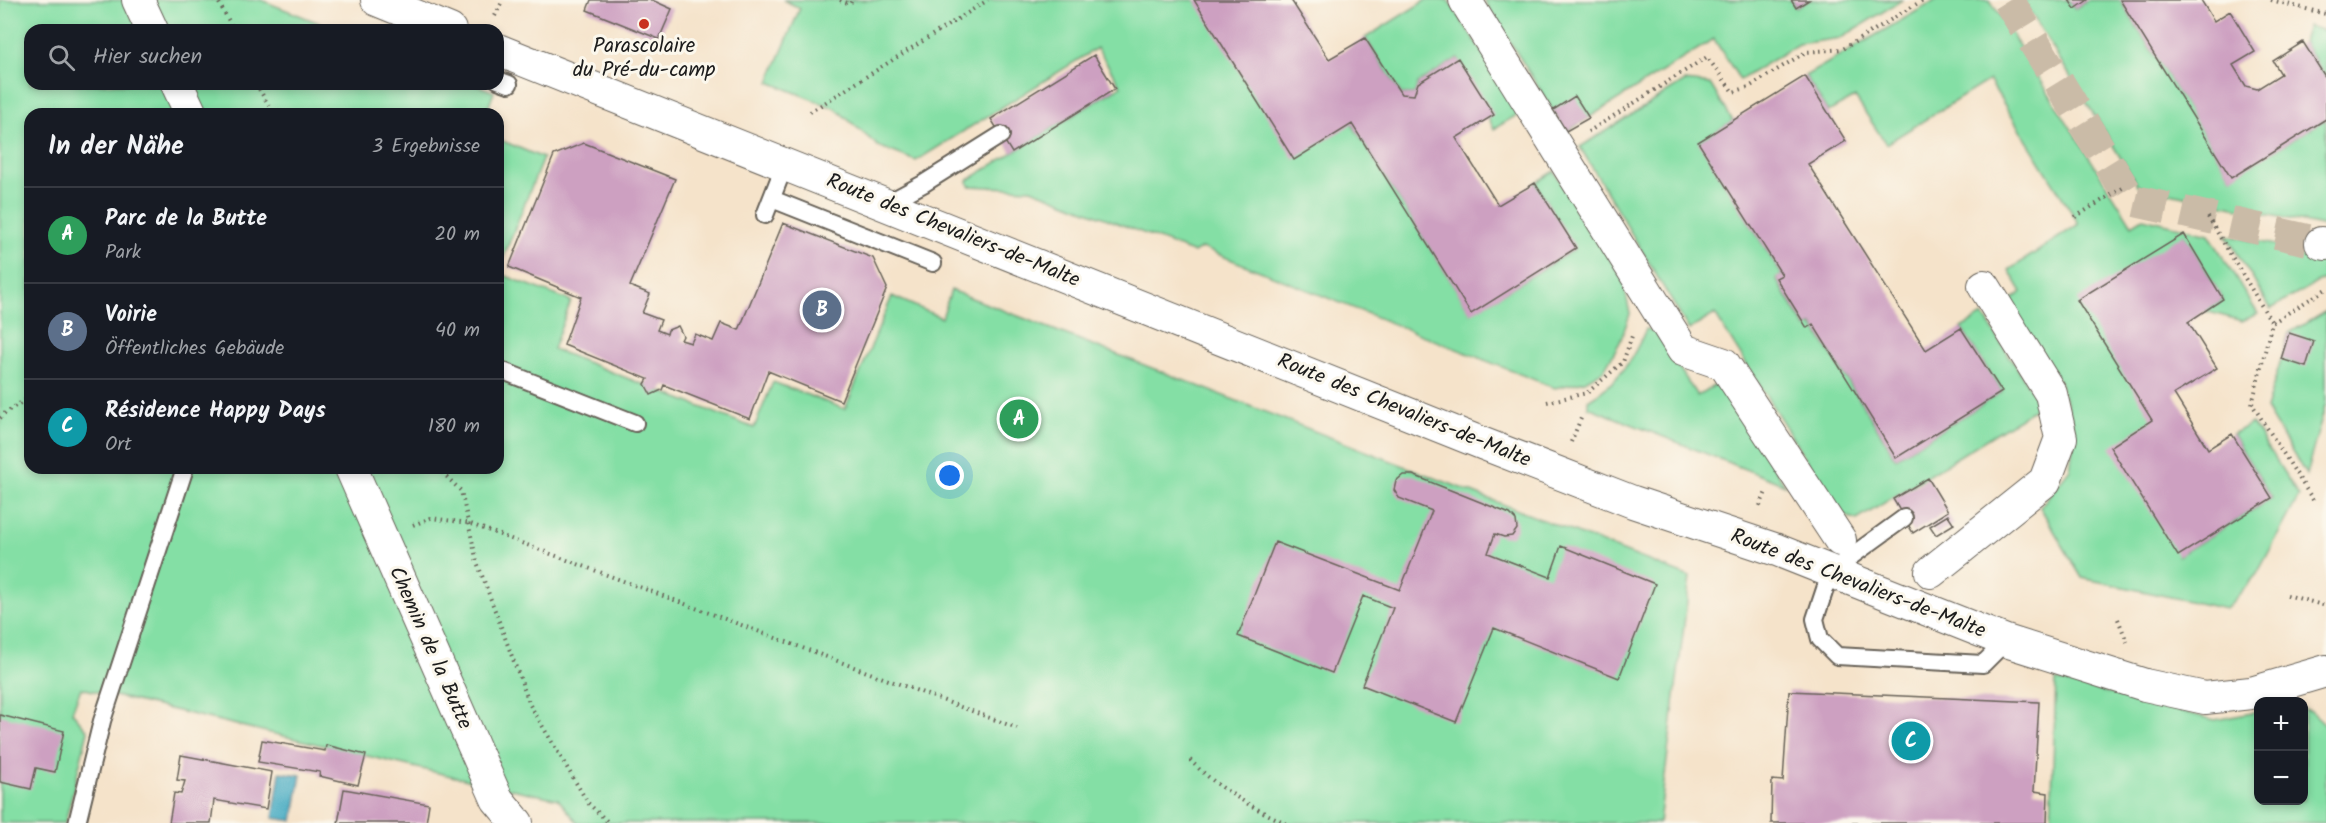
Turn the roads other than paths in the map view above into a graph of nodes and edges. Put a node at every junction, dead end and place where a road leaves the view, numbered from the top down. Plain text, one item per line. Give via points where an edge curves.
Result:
1 (138, 0) edge
2 (377, 0) edge
3 (1466, 0) edge
4 (149, 24) edge
5 (435, 24) edge
6 (504, 52) edge
7 (180, 90) edge
8 (188, 108) edge
9 (1001, 135) dead end
10 (785, 164) junction
11 (772, 199) junction
12 (886, 204) junction
13 (765, 215) dead end
14 (933, 263) dead end
15 (1984, 286) dead end
16 (504, 371) edge
17 (635, 423) dead end
18 (183, 474) edge
19 (354, 474) edge
20 (1904, 518) dead end
21 (1840, 540) dead end
22 (1831, 570) junction
23 (1931, 572) dead end
24 (2006, 641) junction
25 (2326, 671) edge
26 (509, 821) edge
27 (77, 823) edge

1 - 4 street
2 - 5 street
3 - 21 street via 1683,350 1724,364
6 - 10 street, Route des Chevaliers-de-Malte
7 - 8 street
9 - 12 lane
10 - 11 lane
10 - 12 street, Route des Chevaliers-de-Malte
11 - 13 lane
11 - 14 lane
12 - 22 street, Route des Chevaliers-de-Malte via 1644,506
15 - 23 street via 2051,394 2061,438 2045,481
16 - 17 lane
18 - 27 lane via 102,721
19 - 26 street, Chemin de la Butte
20 - 22 lane
22 - 24 street, Route des Chevaliers-de-Malte
22 - 24 lane via 1815,619 1820,639 1837,656 1983,664
24 - 25 street, Route des Chevaliers-de-Malte via 2145,685 2205,698 2251,693

